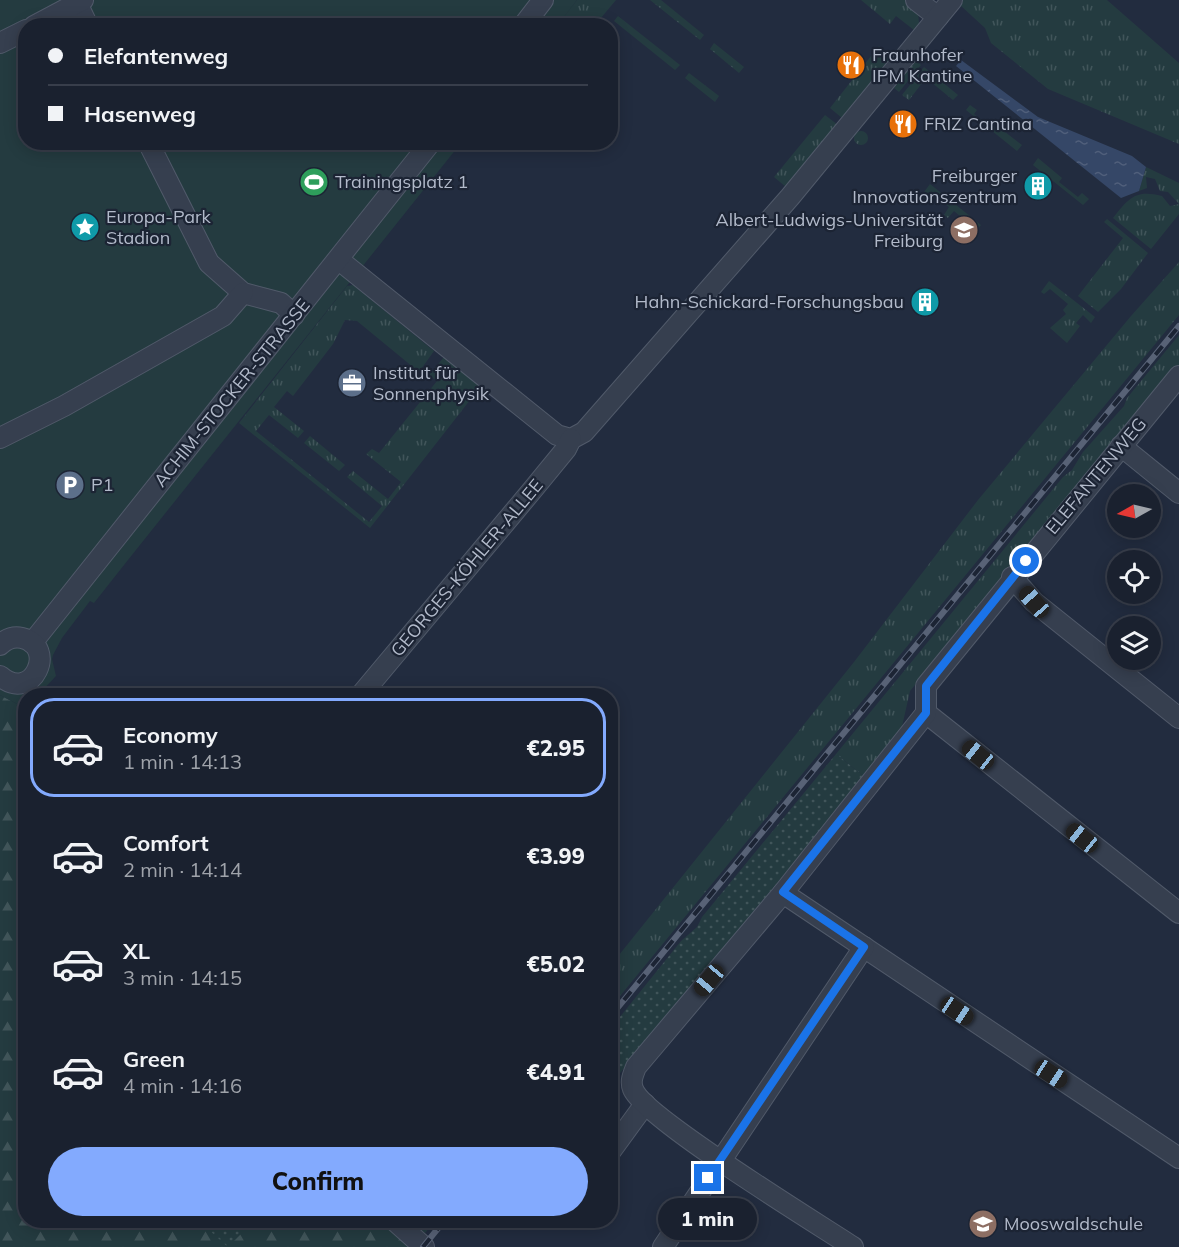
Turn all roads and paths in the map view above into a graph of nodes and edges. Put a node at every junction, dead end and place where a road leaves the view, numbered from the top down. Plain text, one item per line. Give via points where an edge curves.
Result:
1 (543, 0) edge
2 (916, 0) edge
3 (952, 0) edge
4 (80, 2) edge
5 (49, 18) edge
6 (85, 18) edge
7 (529, 18) edge
8 (938, 18) junction
9 (18, 34) edge
10 (0, 43) edge
11 (152, 150) edge
12 (425, 150) edge
13 (339, 260) junction
14 (243, 293) junction
15 (294, 315) junction
16 (1177, 381) edge
17 (577, 436) junction
18 (7, 438) edge
19 (1121, 446) junction
20 (1179, 493) edge
21 (1012, 577) junction
22 (32, 643) junction
23 (0, 645) edge
24 (0, 676) edge
25 (367, 688) edge
26 (926, 713) junction
27 (1179, 718) edge
28 (783, 892) junction
29 (1179, 913) edge
30 (864, 947) junction
31 (639, 1097) junction
32 (618, 1137) edge
33 (1179, 1158) edge
34 (720, 1161) junction
35 (403, 1228) edge
36 (424, 1247) edge
37 (663, 1247) edge
38 (853, 1247) edge

1 - 7 street
2 - 8 street
3 - 8 street, GEORGES-KÖHLER-ALLEE
4 - 5 street
4 - 6 street
8 - 17 street, GEORGES-KÖHLER-ALLEE via 790,197
9 - 10 street
11 - 14 street via 209,263
12 - 13 street, ACHIM-STOCKER-STRASSE
13 - 15 street, ACHIM-STOCKER-STRASSE
13 - 17 street via 557,435
14 - 15 street via 281,303
14 - 18 street via 223,316 69,409
15 - 22 street, ACHIM-STOCKER-STRASSE
16 - 19 street, ELEFANTENWEG
17 - 25 street, GEORGES-KÖHLER-ALLEE
19 - 20 street
19 - 21 street, ELEFANTENWEG
21 - 26 street, ELEFANTENWEG via 926,686
21 - 27 street via 1034,602
22 - 23 street via 14,638
22 - 24 street via 40,657 34,676 16,684
26 - 28 street
26 - 29 street
28 - 30 street
28 - 31 street via 636,1067 631,1080
30 - 33 street
30 - 34 street
31 - 32 street
31 - 34 street
34 - 37 street
34 - 38 street
35 - 36 street

